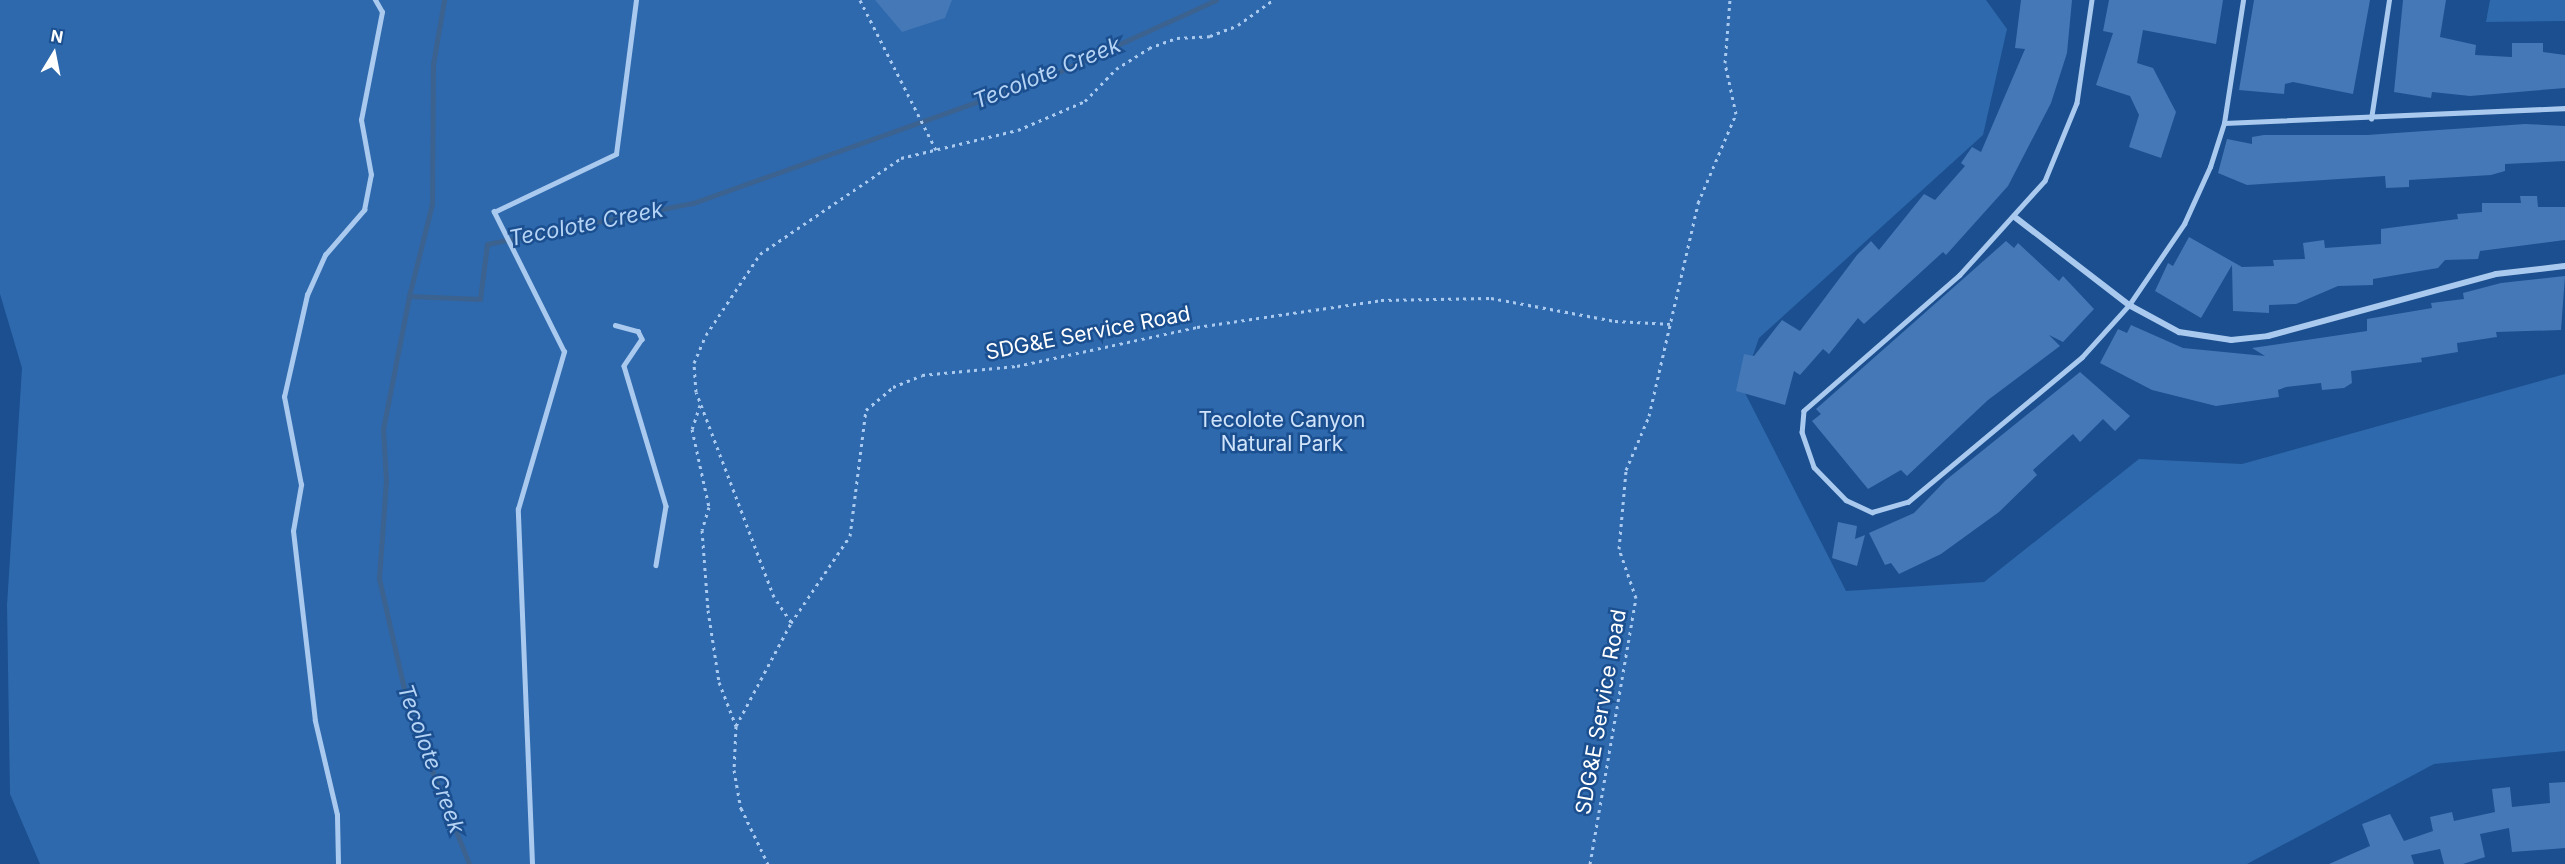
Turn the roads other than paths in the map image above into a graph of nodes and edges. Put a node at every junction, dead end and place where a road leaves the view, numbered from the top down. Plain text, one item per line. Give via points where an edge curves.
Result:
1 (375, 0) edge
2 (636, 0) edge
3 (2092, 0) edge
4 (2242, 0) edge
5 (2389, 0) edge
6 (2565, 108) edge
7 (2371, 119) junction
8 (2224, 123) junction
9 (2016, 218) junction
10 (2565, 266) edge
11 (2129, 305) junction
12 (615, 325) dead end
13 (656, 566) dead end
14 (338, 864) edge
15 (532, 864) edge

1 - 14 lane via 382,12 361,120 371,175 364,210 325,255 307,295 284,397 302,485 294,531 315,721 337,815
2 - 15 lane via 616,154 494,212 564,352 518,509
3 - 9 lane via 2077,103 2045,181
4 - 8 lane
5 - 7 lane
6 - 7 lane
7 - 8 lane
8 - 11 lane via 2184,224
9 - 11 street
9 - 11 lane via 1804,411 1802,432 1814,467 1846,500 1872,512 1908,502 2082,357
10 - 11 street via 2496,274 2268,336 2231,340 2178,332
12 - 13 lane via 638,331 642,339 624,366 666,506

